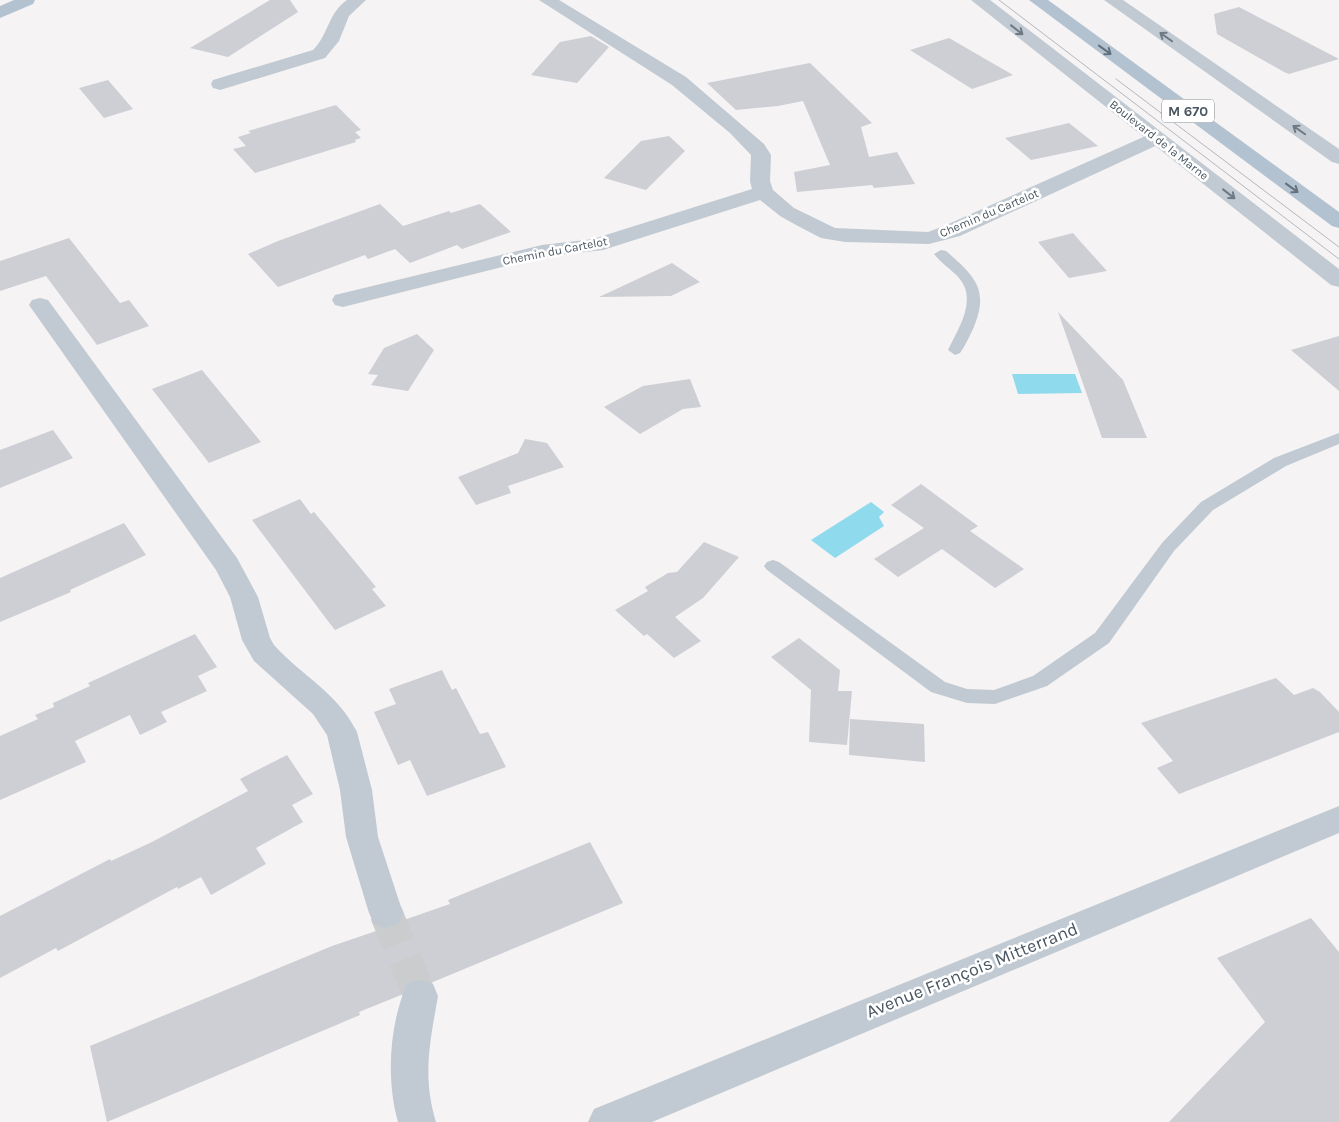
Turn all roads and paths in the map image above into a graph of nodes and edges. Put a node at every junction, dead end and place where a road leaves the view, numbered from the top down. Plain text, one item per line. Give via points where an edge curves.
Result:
1 (5, 0) edge
2 (27, 0) edge
3 (358, 0) edge
4 (548, 0) edge
5 (979, 0) edge
6 (1037, 0) edge
7 (1059, 0) edge
8 (1112, 0) edge
9 (0, 2) edge
10 (0, 13) edge
11 (220, 84) dead end
12 (1157, 138) junction
13 (1339, 158) edge
14 (763, 192) junction
15 (1339, 203) edge
16 (1339, 222) edge
17 (941, 254) dead end
18 (1339, 280) edge
19 (344, 300) dead end
20 (40, 305) dead end
21 (955, 350) dead end
22 (1339, 438) edge
23 (772, 566) dead end
24 (1339, 819) edge
25 (386, 913) tunnel mouth
26 (420, 996) tunnel mouth
27 (417, 1122) edge
28 (606, 1122) edge

1 - 9 main road
2 - 10 main road
3 - 11 street via 339,14 329,45 319,54
4 - 14 street via 679,81 737,129 761,155
5 -> 12 street, Boulevard de la Marne
6 -> 16 main road, M 670
7 - 15 main road, M 670
13 -> 8 street
12 - 14 street, Chemin du Cartelot via 952,231 928,238 862,238 829,232 787,212
12 -> 18 street, Boulevard de la Marne
14 - 19 street, Chemin du Cartelot via 595,246 542,251
17 - 21 lane via 954,264 975,291 976,306
20 - 25 street via 227,564 244,597 256,640 264,653 324,706 338,724 353,770 362,836
22 - 23 lane via 1280,462 1208,506 1168,547 1102,638 1040,681 996,697 967,696 938,687
24 - 28 street, Avenue François Mitterrand
26 - 27 street via 406,1080

